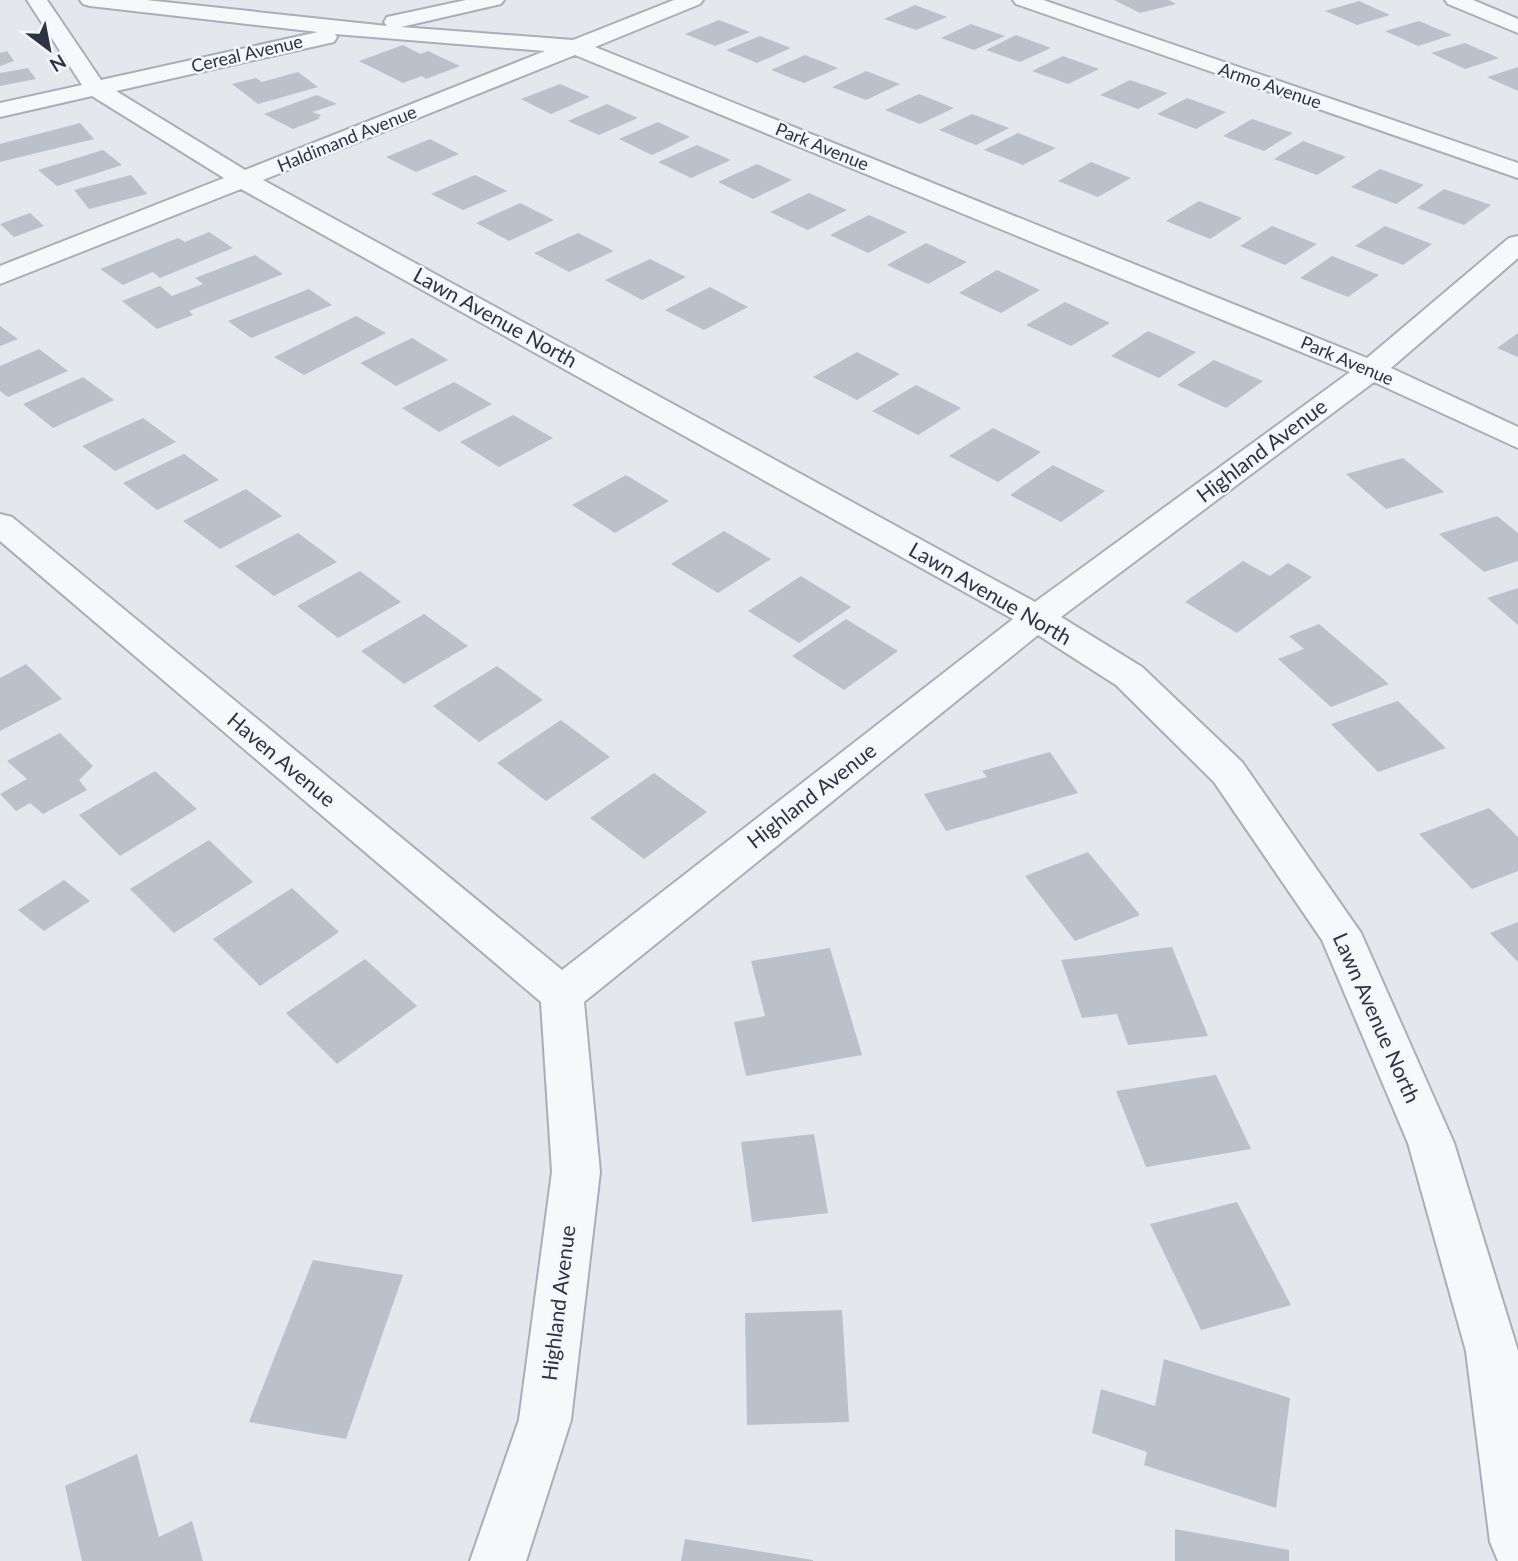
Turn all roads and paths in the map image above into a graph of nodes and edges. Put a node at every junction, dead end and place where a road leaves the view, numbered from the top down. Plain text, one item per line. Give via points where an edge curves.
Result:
1 (37, 0) edge
2 (90, 0) edge
3 (494, 0) edge
4 (693, 0) edge
5 (1023, 0) edge
6 (1455, 0) edge
7 (1518, 27) edge
8 (356, 30) junction
9 (576, 47) junction
10 (95, 88) junction
11 (0, 110) edge
12 (1518, 171) edge
13 (244, 180) junction
14 (1518, 244) edge
15 (0, 276) edge
16 (1371, 370) junction
17 (1518, 439) edge
18 (0, 524) edge
19 (1037, 618) junction
20 (562, 995) junction
21 (1505, 1353) edge
22 (1518, 1542) edge
23 (498, 1561) edge

1 - 10 street, Lawn Avenue North
2 - 8 street, Park Avenue
3 - 8 street, Cereal Avenue
4 - 9 street, Haldimand Avenue
5 - 12 street, Armo Avenue
6 - 7 street
8 - 9 street, Park Avenue
8 - 10 street, Cereal Avenue
9 - 13 street, Haldimand Avenue
9 - 16 street, Park Avenue
10 - 11 street, Cereal Avenue
10 - 13 street, Lawn Avenue North
13 - 15 street, Haldimand Avenue
13 - 19 street, Lawn Avenue North
14 - 16 street, Highland Avenue
16 - 17 street, Park Avenue
16 - 19 street, Highland Avenue
18 - 20 street, Haven Avenue
19 - 20 street, Highland Avenue
19 - 21 street, Lawn Avenue North via 1129,676 1228,772 1340,933 1431,1143
20 - 23 street, Highland Avenue via 576,1172 545,1420
21 - 22 street, Lawn Avenue North

